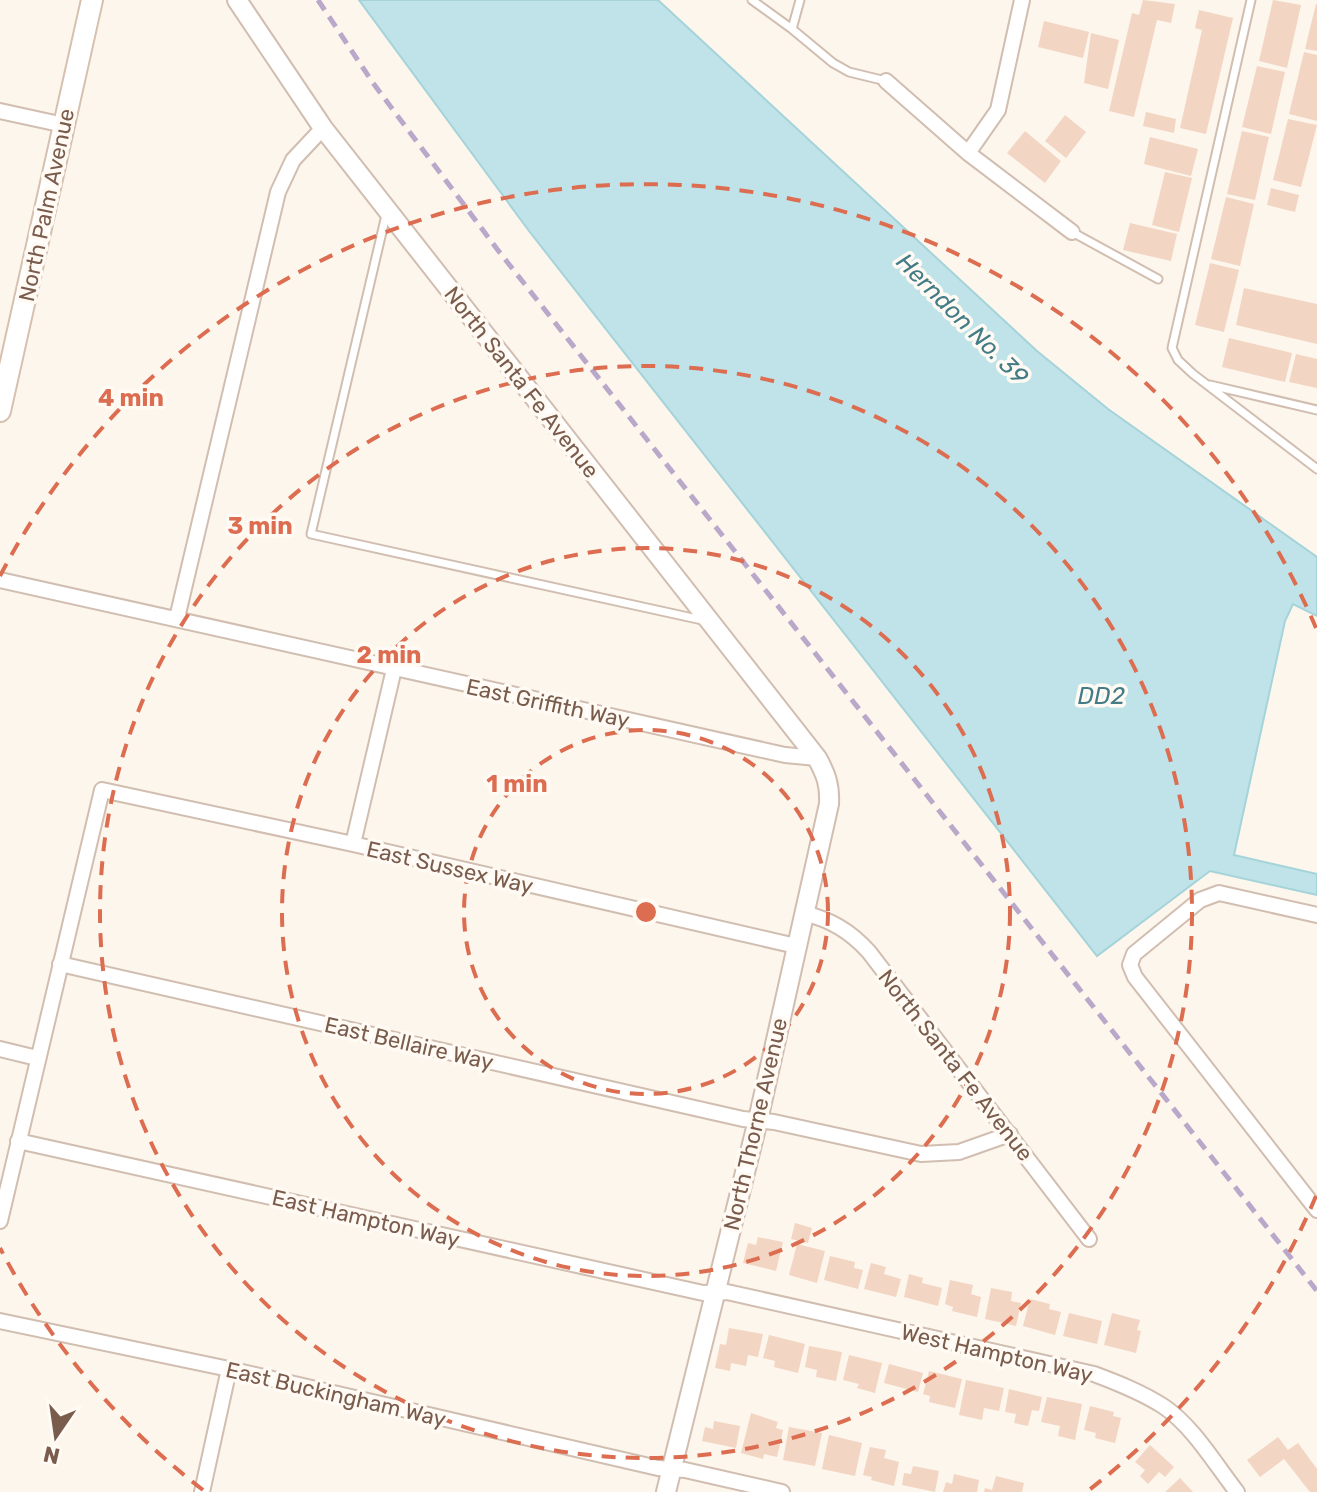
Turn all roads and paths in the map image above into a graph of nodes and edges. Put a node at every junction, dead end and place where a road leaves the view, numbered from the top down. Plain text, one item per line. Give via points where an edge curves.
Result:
1 (92, 0) edge
2 (237, 0) edge
3 (752, 0) edge
4 (800, 0) edge
5 (1022, 0) edge
6 (1251, 0) edge
7 (792, 29) junction
8 (886, 81) joint
9 (0, 111) edge
10 (64, 125) junction
11 (323, 128) junction
12 (968, 153) junction
13 (387, 209) junction
14 (1072, 232) joint
15 (1158, 279) dead end
16 (8, 343) edge
17 (1206, 384) junction
18 (1317, 410) edge
19 (0, 411) edge
20 (1317, 469) edge
21 (0, 580) edge
22 (177, 618) junction
23 (708, 621) junction
24 (394, 669) junction
25 (817, 758) junction
26 (353, 844) junction
27 (804, 913) junction
28 (1317, 915) edge
29 (796, 946) junction
30 (60, 964) junction
31 (0, 1049) edge
32 (37, 1058) junction
33 (758, 1120) junction
34 (1010, 1134) junction
35 (18, 1141) junction
36 (1317, 1210) edge
37 (0, 1221) edge
38 (1089, 1239) dead end
39 (715, 1293) junction
40 (0, 1321) edge
41 (229, 1369) junction
42 (672, 1469) junction
43 (202, 1492) edge
44 (666, 1492) edge
45 (782, 1492) edge
46 (1237, 1492) edge

1 - 10 main road, North Palm Avenue
2 - 11 street, North Santa Fe Avenue
3 - 7 lane
4 - 7 lane
5 - 12 street via 998,110
6 - 17 lane via 1172,348
7 - 8 lane via 849,72
8 - 12 street
9 - 10 street
10 - 16 main road, North Palm Avenue
11 - 13 street, North Santa Fe Avenue
11 - 22 street via 293,160 278,192
12 - 14 street
13 - 23 street, North Santa Fe Avenue
13 - 23 lane via 311,534
14 - 15 lane
16 - 19 main road, North Palm Avenue
17 - 18 lane
17 - 20 lane
21 - 22 street, East Griffith Way
22 - 24 street, East Griffith Way
23 - 25 street, North Santa Fe Avenue
24 - 25 street, East Griffith Way
24 - 26 street
25 - 27 street, North Thorne Avenue via 830,787 829,804
26 - 29 street, East Sussex Way
26 - 30 street, East Sussex Way via 102,790
27 - 29 street, North Thorne Avenue
27 - 34 street, North Santa Fe Avenue via 832,922 857,939
28 - 36 street via 1219,893 1200,900 1134,954 1130,965
29 - 33 street, North Thorne Avenue
30 - 32 street
30 - 33 street, East Bellaire Way
31 - 32 street
32 - 35 street
33 - 34 street, East Bellaire Way via 921,1154 959,1152
33 - 39 street, North Thorne Avenue
34 - 38 street, North Santa Fe Avenue
35 - 37 street
35 - 39 street, East Hampton Way
39 - 42 street, North Thorne Avenue
39 - 46 street, West Hampton Way via 1124,1385 1165,1407 1187,1427
40 - 41 street, East Buckingham Way
41 - 42 street, East Buckingham Way
41 - 43 street
42 - 44 street, North Thorne Avenue
42 - 45 street, East Buckingham Way

